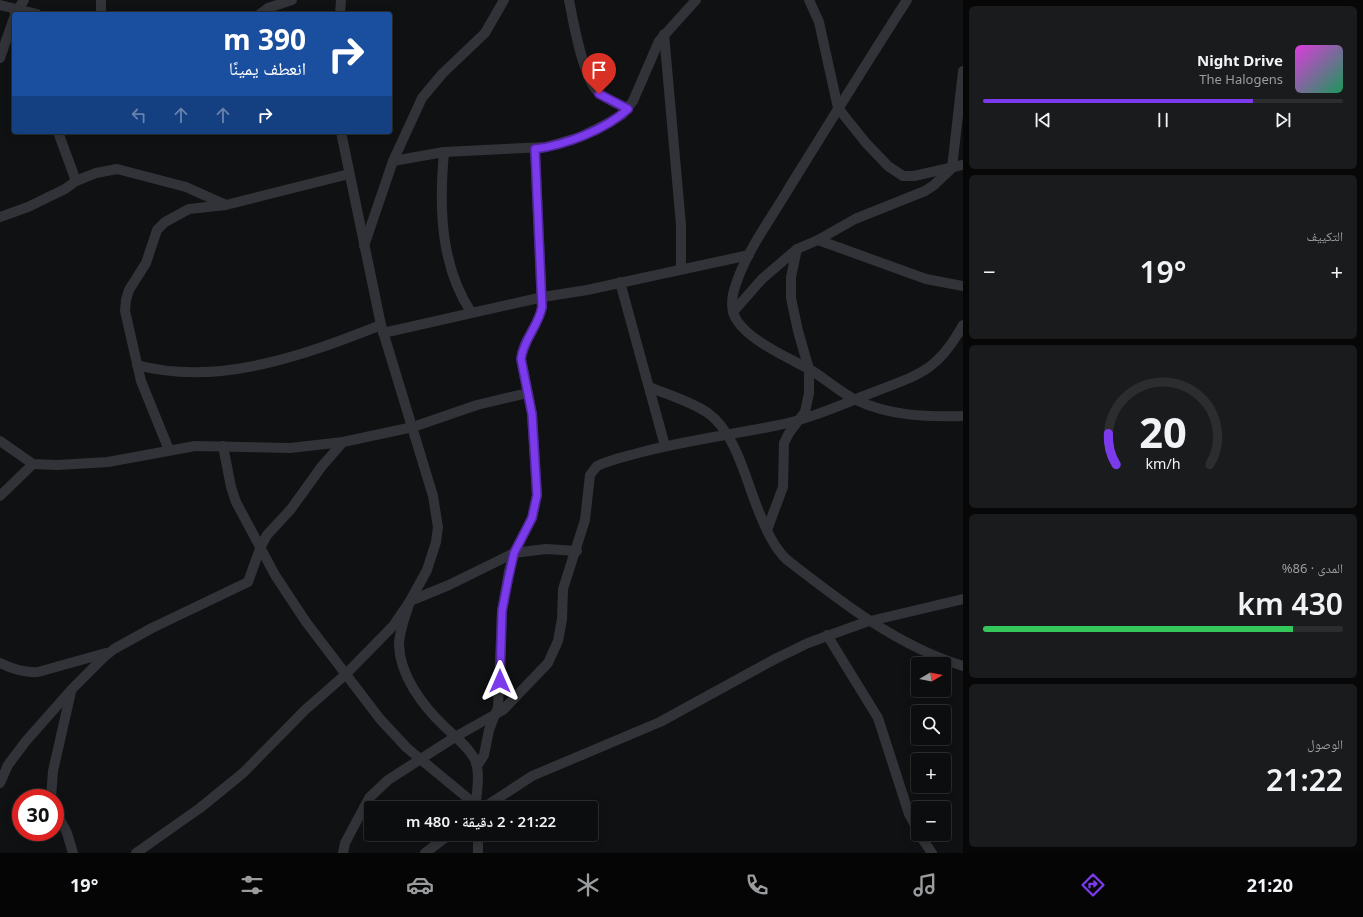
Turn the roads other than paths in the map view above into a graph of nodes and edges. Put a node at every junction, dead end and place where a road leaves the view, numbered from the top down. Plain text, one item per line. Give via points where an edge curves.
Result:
1 (24, 0) edge
2 (101, 0) edge
3 (292, 0) edge
4 (341, 0) edge
5 (504, 0) edge
6 (569, 0) edge
7 (696, 0) edge
8 (809, 0) edge
9 (907, 0) edge
10 (0, 5) edge
11 (268, 7) edge
12 (12, 12) edge
13 (16, 12) edge
14 (101, 12) edge
15 (340, 12) edge
16 (12, 23) edge
17 (664, 34) junction
18 (0, 58) edge
19 (963, 71) edge
20 (838, 108) junction
21 (628, 109) junction
22 (59, 134) edge
23 (341, 134) edge
24 (535, 149) junction
25 (444, 152) junction
26 (393, 161) junction
27 (963, 165) edge
28 (952, 168) junction
29 (349, 174) junction
30 (76, 181) junction
31 (226, 205) junction
32 (0, 217) edge
33 (818, 240) junction
34 (364, 246) junction
35 (797, 249) junction
36 (749, 255) junction
37 (681, 268) junction
38 (620, 282) junction
39 (963, 286) edge
40 (543, 297) junction
41 (471, 312) junction
42 (733, 312) junction
43 (963, 325) edge
44 (382, 329) junction
45 (137, 365) junction
46 (809, 369) junction
47 (649, 387) junction
48 (528, 393) junction
49 (855, 399) junction
50 (963, 416) edge
51 (801, 420) junction
52 (413, 427) junction
53 (728, 434) junction
54 (0, 441) edge
55 (343, 442) junction
56 (223, 446) junction
57 (665, 446) junction
58 (169, 450) junction
59 (33, 464) junction
60 (0, 496) edge
61 (767, 530) junction
62 (261, 546) junction
63 (577, 550) junction
64 (514, 553) junction
65 (963, 598) edge
66 (410, 601) junction
67 (871, 621) junction
68 (827, 635) junction
69 (110, 652) junction
70 (0, 663) edge
71 (963, 666) edge
72 (345, 675) junction
73 (72, 689) junction
74 (496, 715) junction
75 (455, 737) junction
76 (420, 761) junction
77 (477, 766) junction
78 (0, 783) edge
79 (52, 789) edge
80 (470, 801) edge
81 (478, 801) edge
82 (488, 801) edge
83 (911, 818) edge
84 (64, 829) edge
85 (441, 841) edge
86 (478, 841) edge
87 (924, 841) edge
88 (72, 853) edge
89 (136, 853) edge
90 (342, 853) edge
91 (425, 853) edge
92 (478, 853) edge
93 (932, 853) edge

1 - 13 street
2 - 14 street
3 - 11 street
4 - 15 street
5 - 26 street via 481,38 430,86 407,128
6 - 21 street via 591,84 599,94
7 - 17 street
8 - 20 street via 819,22
9 - 20 street
10 - 12 street
16 - 18 street
17 - 21 street via 654,52 640,90
17 - 37 street via 681,225
19 - 28 street
20 - 28 street via 870,148 900,174 914,176
20 - 36 street
21 - 24 street via 610,122 580,137 562,144
22 - 30 street
23 - 29 street
24 - 25 street
24 - 40 street
25 - 26 street
25 - 41 street via 441,188 444,234 455,284
26 - 34 street
27 - 28 street
28 - 33 street via 925,191 855,219
29 - 31 street
29 - 34 street
30 - 31 street via 105,170 117,169 186,187
30 - 32 street via 28,207
31 - 45 street via 189,209 165,222 157,230 146,263 129,290 126,300 129,333
33 - 35 street
33 - 39 street via 926,280
34 - 44 street
35 - 42 street via 762,279
35 - 46 street via 791,277 791,298
36 - 37 street
36 - 42 street via 736,284
37 - 38 street
38 - 40 street
38 - 47 street
40 - 41 street
40 - 48 street via 541,316 521,355
41 - 44 street
42 - 46 street via 738,322 753,336
43 - 49 street via 947,352 934,365 914,377
44 - 45 street via 302,353 230,370 175,373
44 - 52 street
45 - 58 street
46 - 49 street
46 - 51 street via 808,402
47 - 53 street via 708,413
47 - 57 street
48 - 52 street
48 - 64 street via 533,426 537,495 532,518
49 - 50 street via 901,414
49 - 51 street
51 - 53 street
51 - 61 street via 788,433 784,442 783,487
52 - 55 street
52 - 66 street via 433,496 438,527 431,558
53 - 57 street
53 - 61 street
54 - 59 street
55 - 56 street via 290,448
55 - 62 street via 291,509 267,535
56 - 58 street via 195,446
56 - 62 street via 236,502
57 - 63 street via 612,460 594,468 590,475 585,520
58 - 59 street via 108,462
59 - 60 street
61 - 67 street via 779,552 786,559
62 - 69 street via 248,582 152,628
62 - 72 street via 275,574 302,616
63 - 64 street via 546,549
63 - 74 street via 563,589 562,619 555,652 533,681
64 - 66 street
64 - 74 street via 502,611 500,696
65 - 67 street
66 - 72 street via 393,626
66 - 75 street via 400,638 401,661 418,695 437,720
67 - 68 street
67 - 71 street via 927,654
68 - 82 street via 775,659 690,708 532,776
68 - 83 street via 878,718
69 - 70 street via 29,673
69 - 73 street
72 - 76 street via 380,719
72 - 89 street via 305,710 243,773 200,808
73 - 78 street via 16,754
73 - 79 street via 53,771
74 - 75 street
74 - 77 street via 489,730 484,755
75 - 76 street
75 - 77 street via 469,751
76 - 80 street
76 - 90 street via 388,780 369,798
77 - 81 street
84 - 88 street
85 - 91 street
86 - 92 street
87 - 93 street

